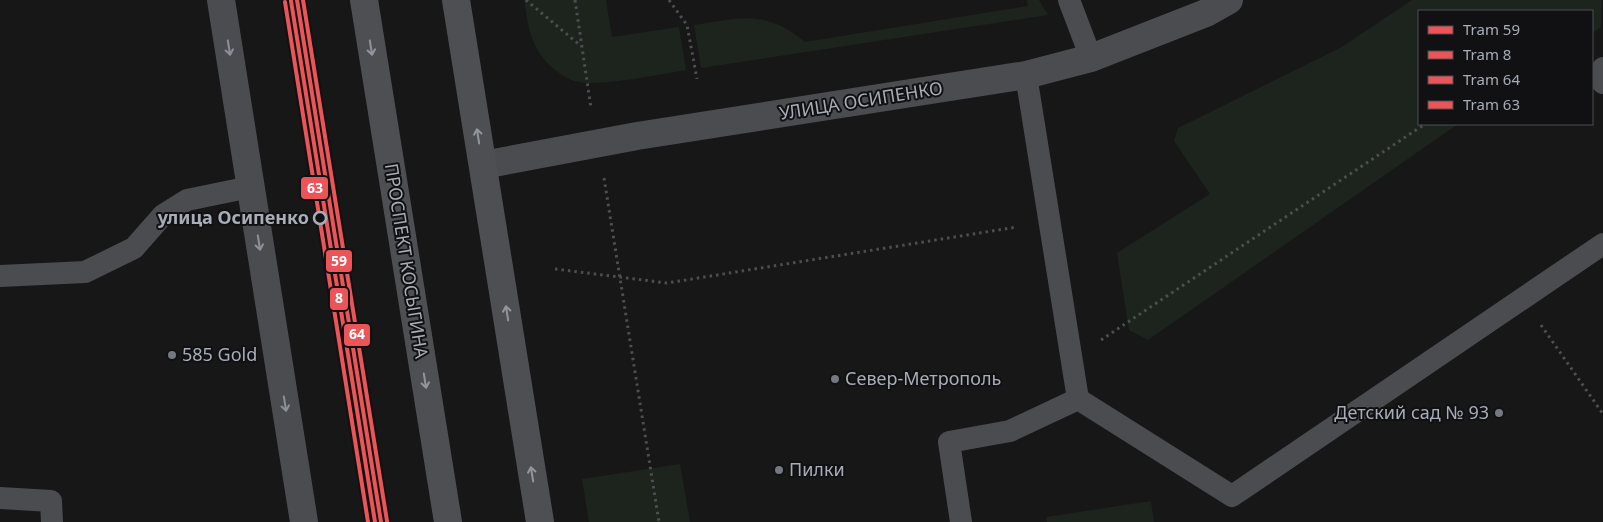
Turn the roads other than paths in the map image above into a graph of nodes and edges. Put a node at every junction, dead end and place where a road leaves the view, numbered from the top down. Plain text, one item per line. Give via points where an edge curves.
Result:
1 (221, 0) edge
2 (364, 0) edge
3 (456, 0) edge
4 (1069, 0) edge
5 (1229, 0) edge
6 (1091, 58) junction
7 (1603, 68) edge
8 (1026, 75) junction
9 (1603, 84) edge
10 (483, 165) junction
11 (250, 187) junction
12 (1603, 244) edge
13 (0, 276) edge
14 (1078, 399) junction
15 (0, 498) edge
16 (52, 522) edge
17 (304, 522) edge
18 (448, 522) edge
19 (540, 522) edge
20 (961, 522) edge

1 -> 11 street
2 -> 18 main road, ПРОСПЕКТ КОСЫГИНА
10 -> 3 main road
4 - 6 lane
5 - 6 street, УЛИЦА ОСИПЕНКО via 1206,13
6 - 8 street, УЛИЦА ОСИПЕНКО
7 - 9 lane
8 - 10 street, УЛИЦА ОСИПЕНКО
8 - 14 lane
19 -> 10 main road
11 - 13 lane via 187,200 163,215 134,248 85,272
11 -> 17 street
12 - 14 lane via 1232,496
14 - 20 lane via 1010,431 949,442
15 - 16 lane via 52,501

